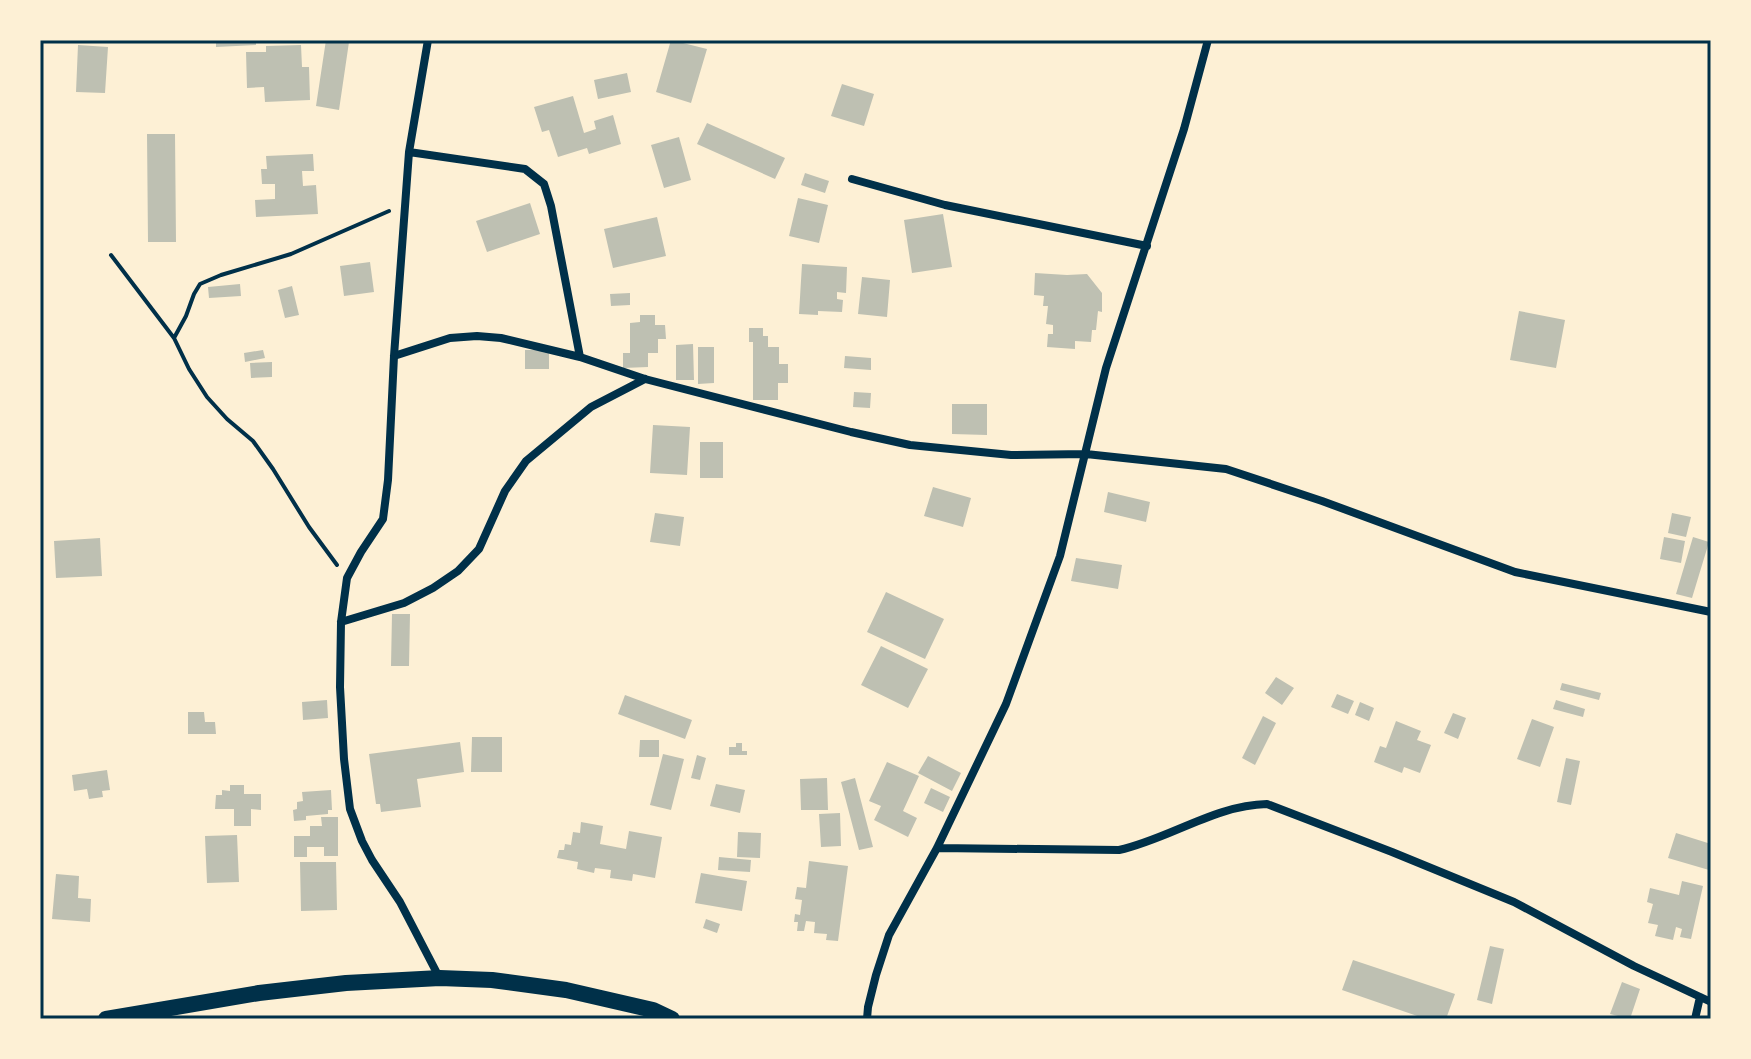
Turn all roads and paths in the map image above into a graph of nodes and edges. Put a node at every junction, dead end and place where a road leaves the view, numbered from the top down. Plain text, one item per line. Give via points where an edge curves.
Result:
1 (428, 40) edge
2 (1208, 40) edge
3 (409, 152) junction
4 (852, 179) dead end
5 (406, 203) junction
6 (1147, 246) junction
7 (111, 255) dead end
8 (174, 338) junction
9 (394, 356) junction
10 (580, 357) junction
11 (645, 379) junction
12 (1086, 454) junction
13 (347, 578) junction
14 (1711, 612) edge
15 (341, 622) junction
16 (937, 848) junction
17 (440, 978) junction
18 (1700, 997) junction
19 (1711, 1002) edge
20 (106, 1019) edge
21 (672, 1019) edge
22 (867, 1019) edge
23 (1695, 1019) edge

1 - 3 street
2 - 6 street
3 - 5 street
3 - 10 street via 525,169 544,184
4 - 6 street via 945,205
5 - 8 path via 291,254 200,284
5 - 9 street
6 - 12 street via 1106,368
7 - 8 path
8 - 13 path via 207,397 253,441
9 - 10 street via 450,338 477,336
9 - 13 street via 383,519
10 - 11 street
11 - 12 street via 910,445 1011,455
11 - 15 street via 591,407 526,461 505,491 479,549 458,571 404,603
12 - 14 street via 1226,469 1515,572
12 - 16 street via 1060,556 1006,704
13 - 15 street
15 - 17 street via 340,687 350,809 372,860
16 - 18 street via 1119,850 1222,812 1267,804 1514,902
16 - 22 street via 889,935
17 - 20 main road via 259,993
17 - 21 main road via 566,990
18 - 19 street
18 - 23 street

